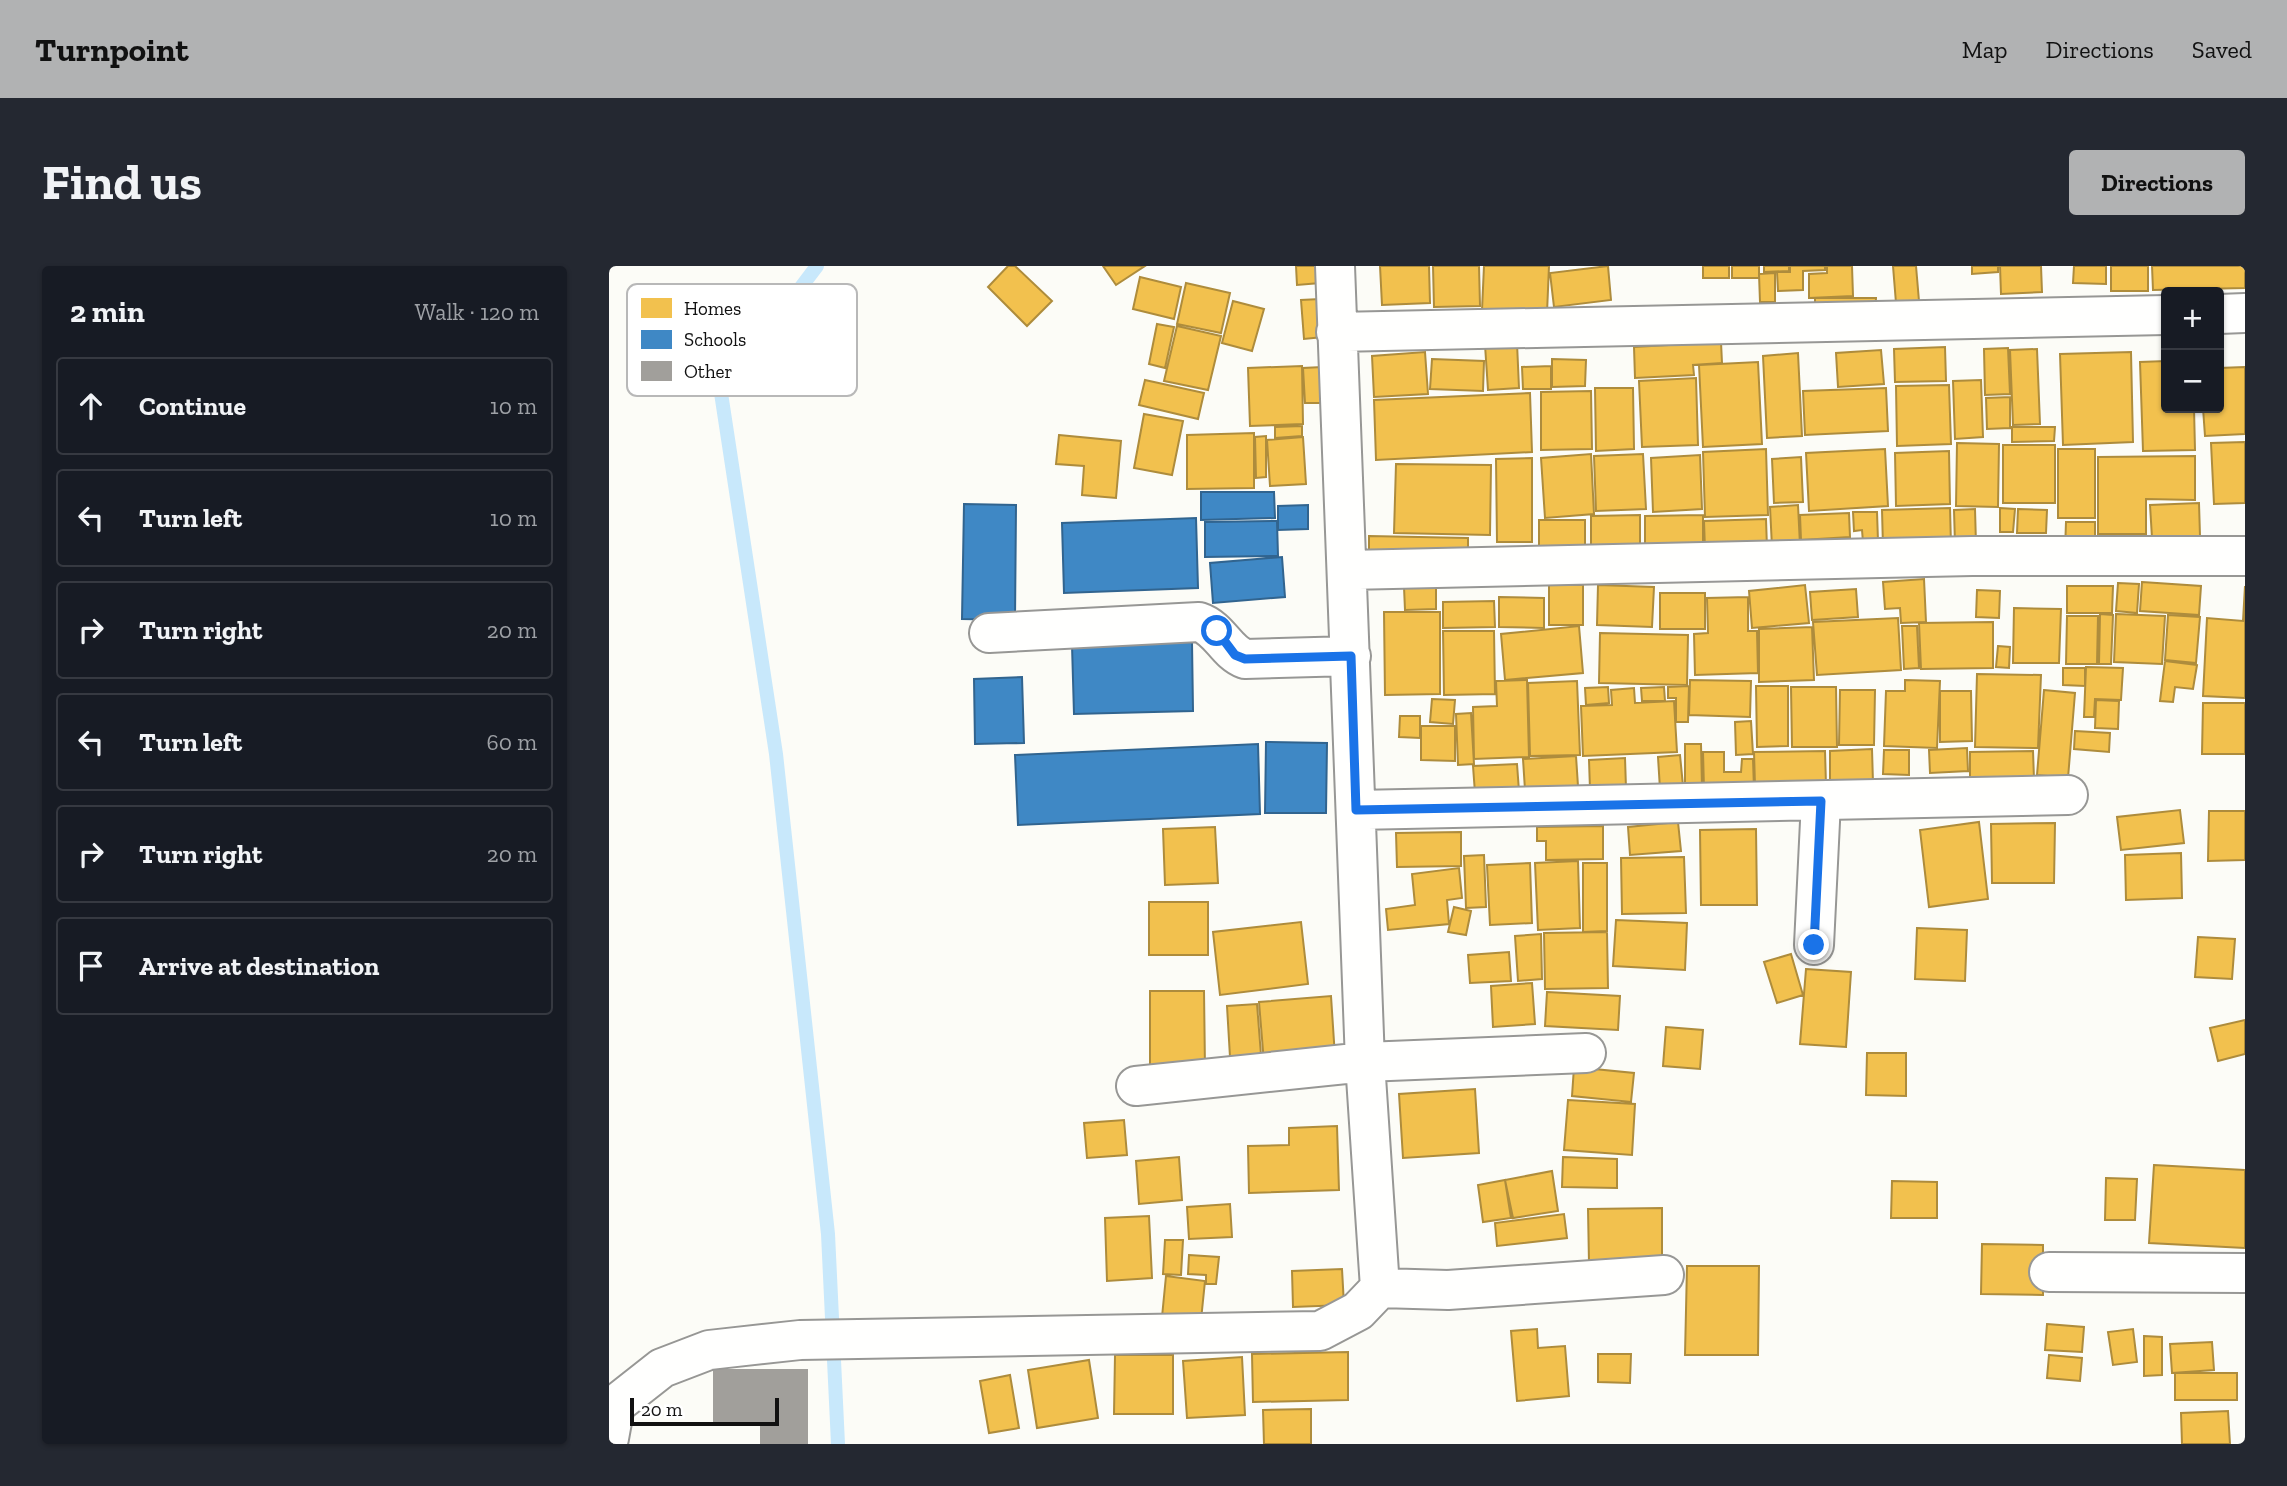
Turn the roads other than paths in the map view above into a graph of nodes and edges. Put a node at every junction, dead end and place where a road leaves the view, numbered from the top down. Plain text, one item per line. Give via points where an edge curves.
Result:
1 (1335, 266) edge
2 (2245, 313) edge
3 (2224, 314) edge
4 (2161, 315) edge
5 (1336, 332) junction
6 (2245, 556) edge
7 (1348, 570) junction
8 (989, 633) dead end
9 (1351, 656) junction
10 (2068, 795) dead end
11 (1821, 801) junction
12 (1356, 810) junction
13 (1814, 945) dead end
14 (1586, 1054) dead end
15 (1365, 1062) junction
16 (1136, 1086) dead end
17 (2049, 1272) dead end
18 (2245, 1273) edge
19 (1664, 1275) dead end
20 (1380, 1288) junction
21 (609, 1438) edge

1 - 5 street
2 - 3 street
4 - 5 street
5 - 7 street
6 - 7 street via 1959,556
7 - 9 street
8 - 9 street via 1199,622 1209,625 1235,655 1245,659
9 - 12 street
10 - 11 street
11 - 12 street
11 - 13 street
12 - 15 street
14 - 15 street
15 - 16 street
15 - 20 street
17 - 18 street
19 - 20 street via 1447,1290
20 - 21 street via 1358,1311 1320,1331 800,1339 709,1350 662,1368 615,1405

